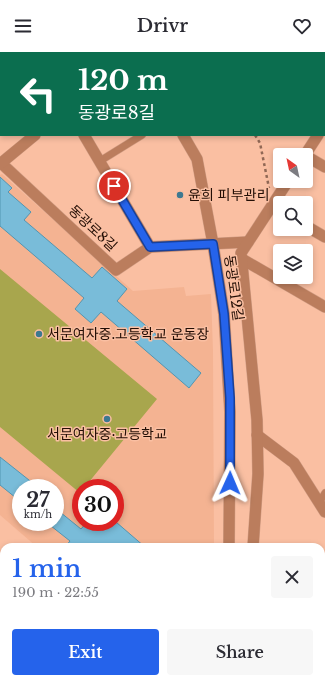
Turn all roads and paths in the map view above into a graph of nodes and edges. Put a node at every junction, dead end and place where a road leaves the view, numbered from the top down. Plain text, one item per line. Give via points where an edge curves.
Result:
1 (34, 136) edge
2 (85, 136) edge
3 (140, 136) edge
4 (184, 136) edge
5 (256, 136) edge
6 (317, 136) edge
7 (310, 148) edge
8 (313, 160) edge
9 (100, 161) junction
10 (1, 163) edge
11 (325, 167) edge
12 (273, 196) edge
13 (273, 212) edge
14 (313, 230) edge
15 (325, 237) edge
16 (248, 242) junction
17 (213, 244) junction
18 (150, 247) junction
19 (242, 259) junction
20 (325, 308) edge
21 (257, 436) junction
22 (325, 493) edge
23 (322, 507) edge
24 (229, 543) edge
25 (253, 543) edge

1 - 10 street, 동광로8길
2 - 9 street
3 - 9 lane
4 - 17 street, 동광로12길 via 196,159
5 - 12 path via 260,143
6 - 7 street
8 - 11 street
9 - 18 street
10 - 18 street, 동광로8길 via 116,270
13 - 16 street
14 - 15 street
16 - 17 street
16 - 19 street via 241,253
17 - 18 street
17 - 24 street, 동광로12길 via 224,314 230,412
19 - 20 street
19 - 21 street
21 - 23 street via 294,463
21 - 25 street via 258,474
22 - 23 lane

